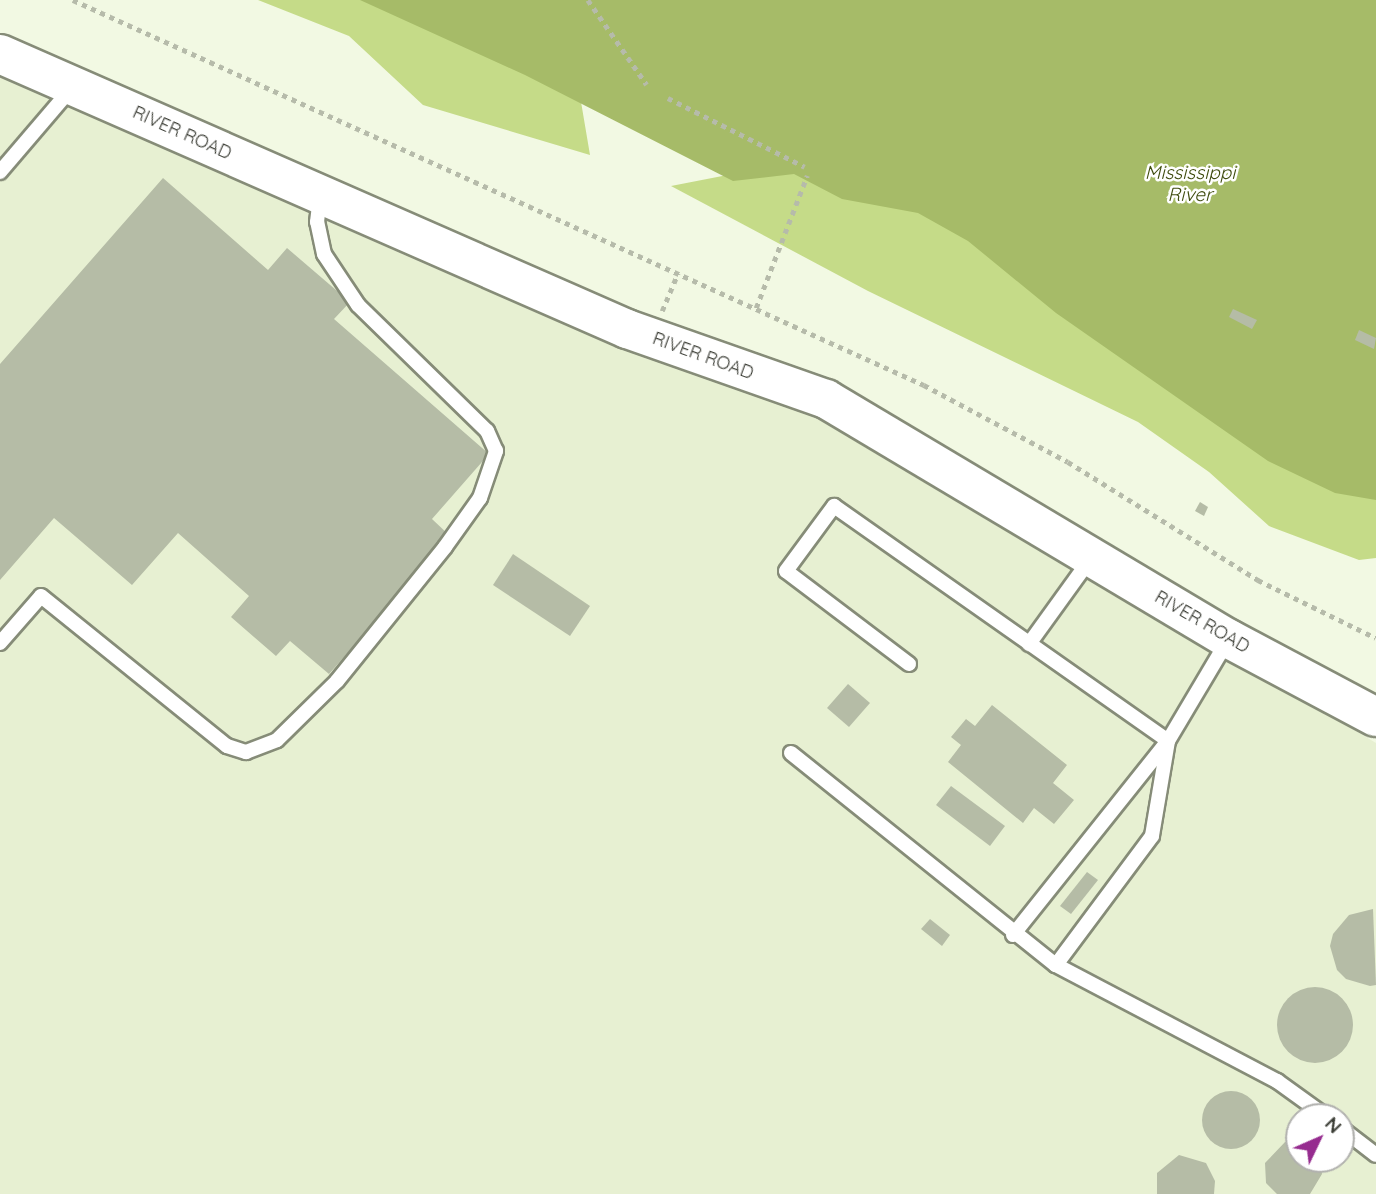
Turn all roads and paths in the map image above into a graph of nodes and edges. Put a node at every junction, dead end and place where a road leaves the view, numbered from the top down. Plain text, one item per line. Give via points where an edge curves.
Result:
1 (73, 0) edge
2 (588, 0) edge
3 (0, 54) edge
4 (647, 85) dead end
5 (74, 86) junction
6 (668, 98) dead end
7 (805, 167) dead end
8 (0, 172) edge
9 (807, 176) dead end
10 (320, 195) junction
11 (678, 273) junction
12 (756, 308) junction
13 (650, 337) junction
14 (1092, 557) junction
15 (1376, 638) edge
16 (1229, 639) junction
17 (0, 643) edge
18 (1029, 643) junction
19 (909, 663) dead end
20 (1376, 717) edge
21 (1168, 741) junction
22 (791, 753) dead end
23 (1013, 936) junction
24 (1056, 965) junction
25 (1308, 1103) edge
26 (1355, 1139) edge
27 (1376, 1155) edge

1 - 11 path
2 - 4 path
3 - 5 main road, RIVER ROAD
5 - 8 lane
5 - 10 main road, RIVER ROAD
6 - 7 path
9 - 12 path
10 - 13 main road, RIVER ROAD
10 - 17 lane via 317,222 324,254 358,305 462,405 492,441 496,451 480,498 337,681 277,740 246,752 227,746 41,596
11 - 12 path
11 - 13 path
12 - 15 path via 924,385 1068,462 1258,580
13 - 14 main road, RIVER ROAD via 826,399
14 - 16 main road, RIVER ROAD
14 - 18 lane
16 - 20 main road, RIVER ROAD
16 - 21 lane
18 - 19 lane via 834,506 786,571
18 - 21 lane
21 - 23 lane
21 - 24 lane via 1152,836
22 - 23 lane
23 - 24 lane
24 - 25 lane via 1277,1081
26 - 27 lane

